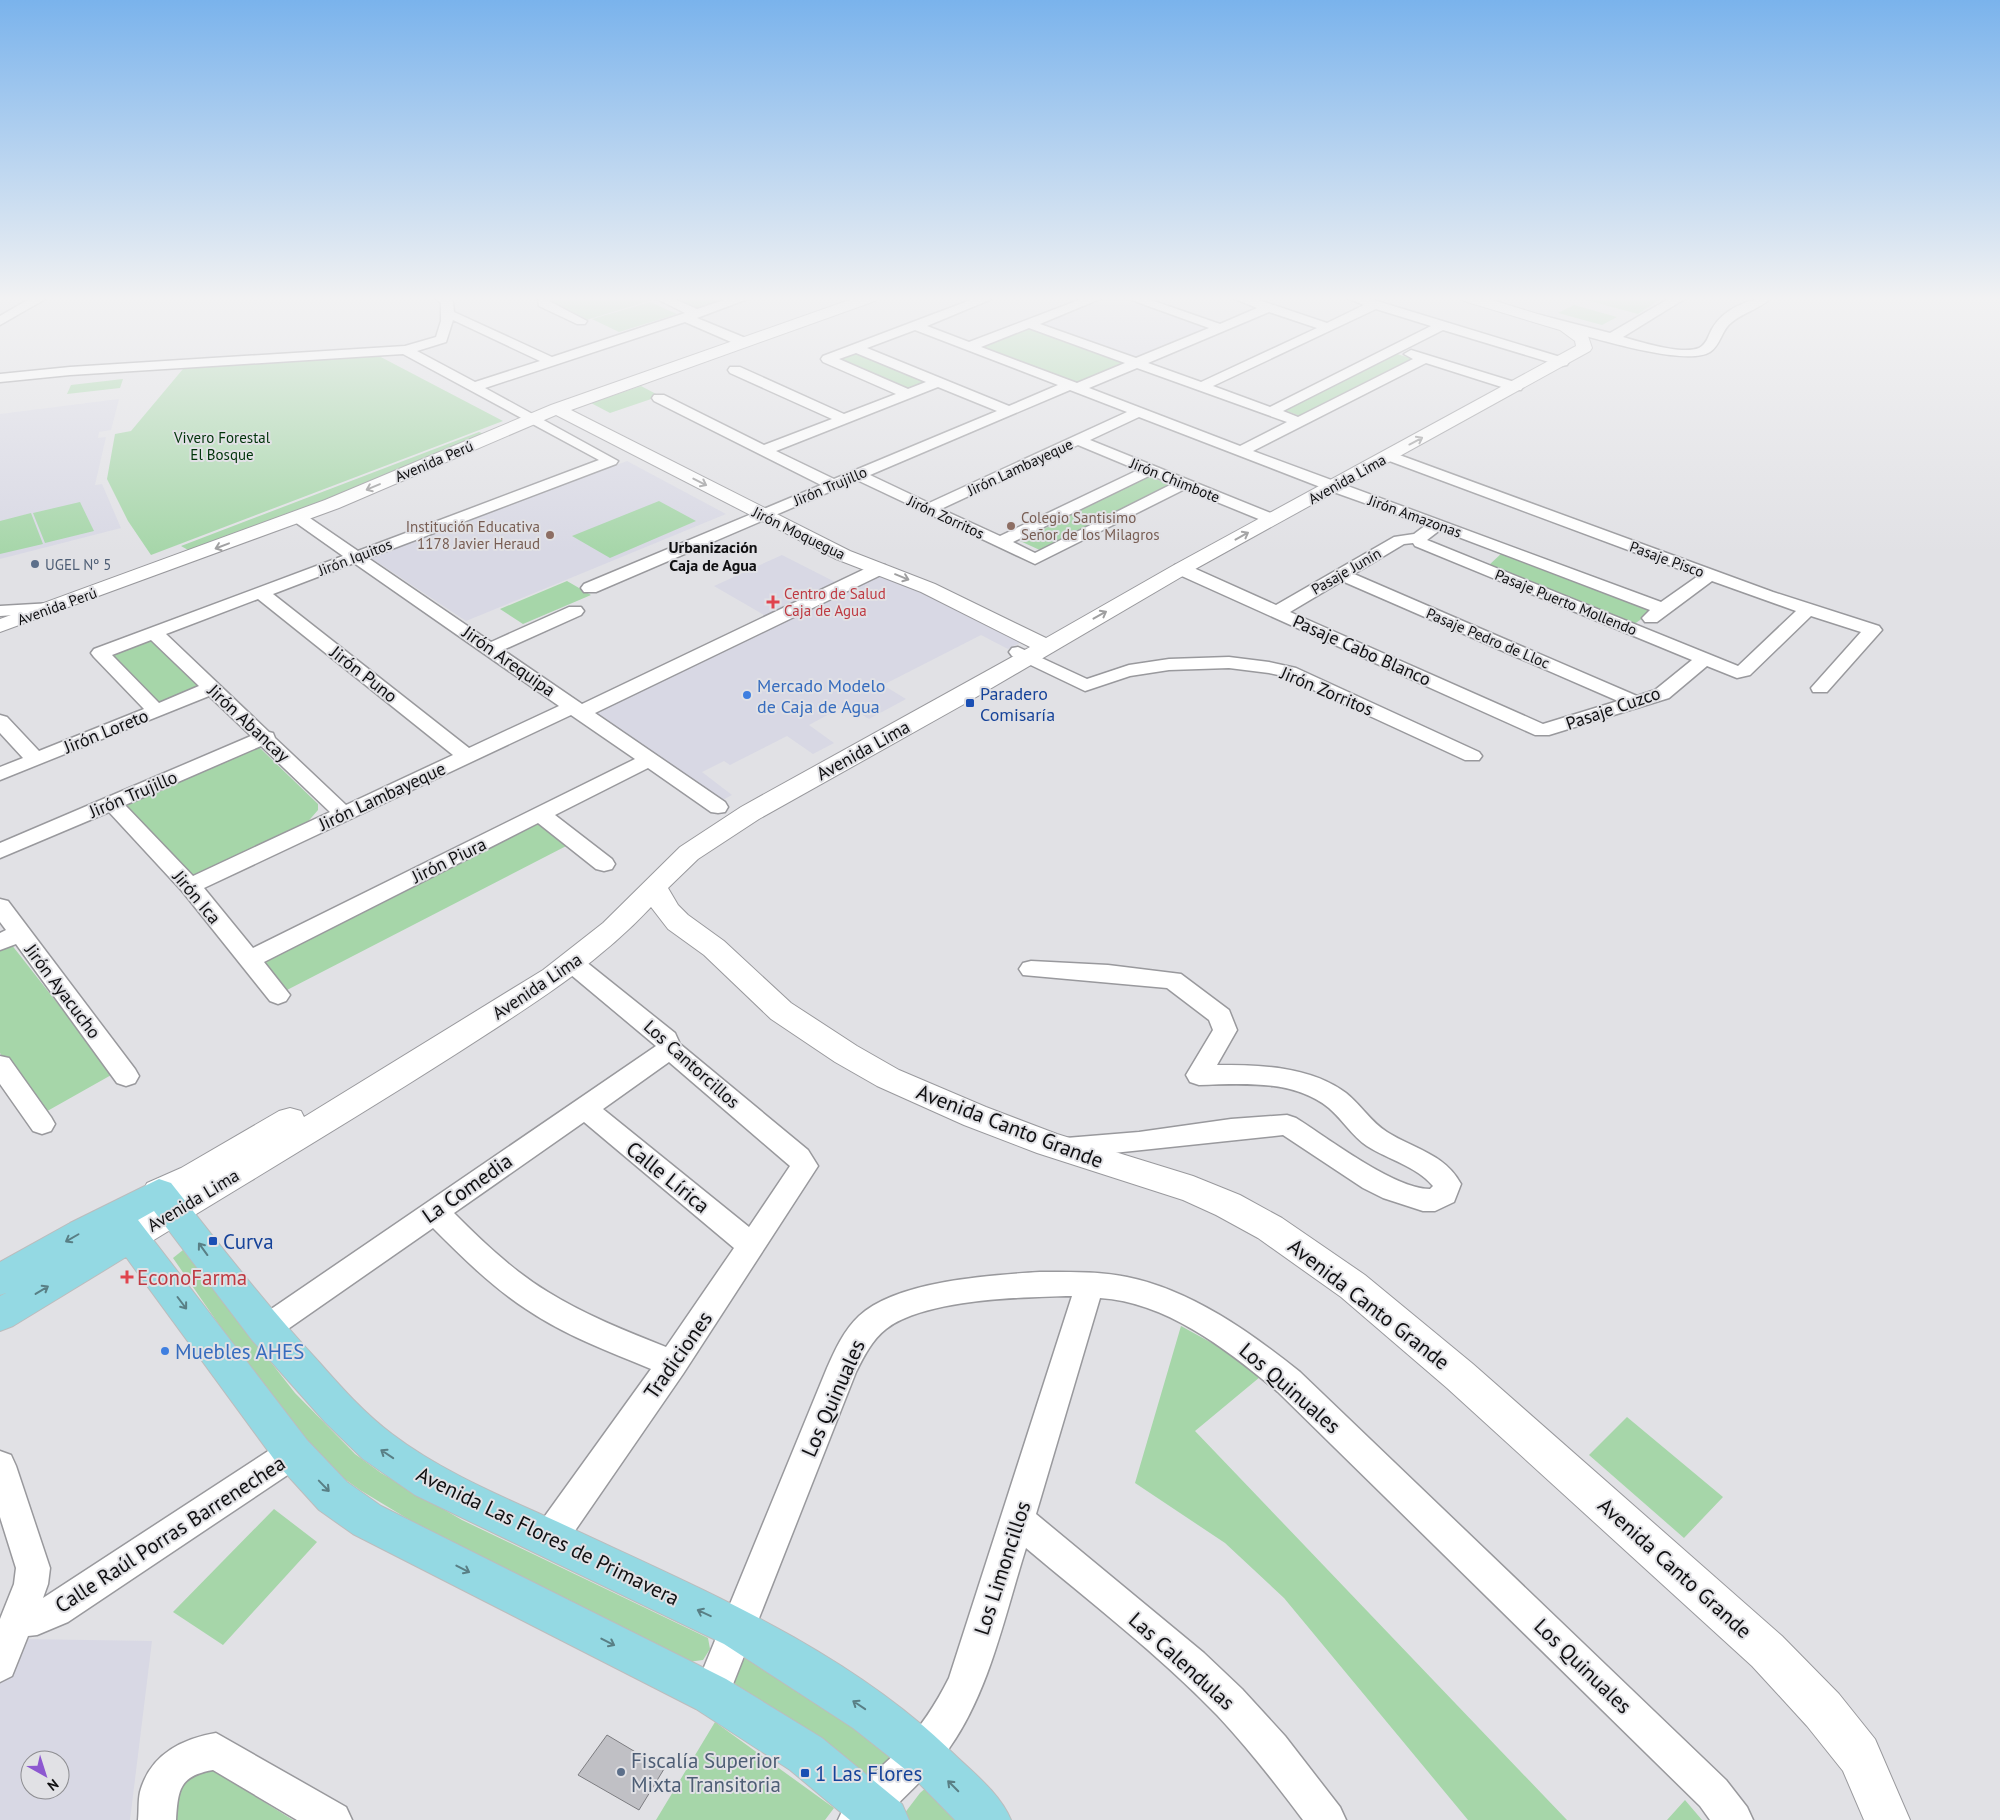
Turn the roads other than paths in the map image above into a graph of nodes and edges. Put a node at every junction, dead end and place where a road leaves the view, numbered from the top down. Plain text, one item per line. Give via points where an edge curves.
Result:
1 (466, 383) edge
2 (485, 383) edge
3 (630, 383) edge
4 (764, 383) edge
5 (883, 383) edge
6 (936, 383) edge
7 (940, 383) edge
8 (1064, 383) edge
9 (1085, 383) edge
10 (1190, 383) edge
11 (1210, 383) edge
12 (1328, 383) edge
13 (1376, 383) edge
14 (1503, 383) edge
15 (1523, 383) edge
16 (473, 387) junction
17 (1074, 387) junction
18 (1201, 387) junction
19 (1516, 387) junction
20 (908, 394) junction
21 (659, 398) dead end
22 (1008, 411) junction
23 (1140, 412) junction
24 (1271, 412) junction
25 (544, 414) junction
26 (844, 419) junction
27 (1299, 422) junction
28 (1078, 440) junction
29 (764, 450) junction
30 (1241, 451) junction
31 (1389, 456) junction
32 (1150, 470) junction
33 (858, 474) junction
34 (1183, 484) junction
35 (833, 485) junction
36 (1333, 487) junction
37 (928, 508) junction
38 (298, 517) junction
39 (754, 518) junction
40 (1272, 519) junction
41 (1437, 525) junction
42 (1418, 538) junction
43 (1000, 542) junction
44 (356, 556) junction
45 (879, 568) junction
46 (1181, 569) junction
47 (1340, 574) junction
48 (1710, 575) junction
49 (590, 588) dead end
50 (261, 593) junction
51 (52, 608) junction
52 (1663, 609) junction
53 (1808, 609) junction
54 (0, 611) edge
55 (575, 611) dead end
56 (1276, 612) junction
57 (0, 626) edge
58 (1634, 630) junction
59 (153, 632) junction
60 (1037, 648) junction
61 (491, 649) junction
62 (1704, 659) junction
63 (212, 688) junction
64 (1820, 688) dead end
65 (1636, 702) junction
66 (578, 709) junction
67 (157, 711) junction
68 (0, 721) edge
69 (1542, 731) joint
70 (266, 737) junction
71 (468, 756) junction
72 (1472, 756) dead end
73 (36, 760) junction
74 (648, 760) junction
75 (0, 774) edge
76 (112, 803) junction
77 (718, 807) dead end
78 (344, 814) junction
79 (541, 814) junction
80 (0, 852) edge
81 (604, 864) dead end
82 (190, 886) junction
83 (654, 888) junction
84 (0, 906) edge
85 (678, 922) junction
86 (603, 927) junction
87 (10, 937) edge
88 (249, 960) junction
89 (572, 963) junction
90 (1031, 969) dead end
91 (278, 995) dead end
92 (670, 1049) junction
93 (0, 1065) edge
94 (126, 1076) dead end
95 (583, 1107) junction
96 (42, 1124) dead end
97 (1063, 1148) junction
98 (804, 1170) joint
99 (167, 1202) junction
100 (435, 1211) junction
101 (124, 1226) junction
102 (752, 1246) junction
103 (0, 1280) edge
104 (1090, 1284) junction
105 (0, 1315) edge
106 (265, 1329) junction
107 (672, 1364) junction
108 (293, 1453) junction
109 (0, 1466) edge
110 (1018, 1520) junction
111 (549, 1539) junction
112 (18, 1620) junction
113 (739, 1629) junction
114 (0, 1664) edge
115 (711, 1694) junction
116 (922, 1754) junction
117 (871, 1815) edge
118 (157, 1820) edge
119 (333, 1820) edge
120 (988, 1820) edge
121 (1327, 1820) edge
122 (1734, 1820) edge
123 (1887, 1820) edge

1 - 16 street
2 - 16 street
3 - 25 main road, Avenida Perú
4 - 26 street
5 - 20 street
6 - 20 street
7 - 22 street
8 - 17 street, Jirón Amazonas
9 - 17 street, Jirón Trujillo
10 - 18 street
11 - 18 street
12 - 24 street
13 - 27 street
14 - 19 street
15 - 19 main road, Avenida Lima
16 - 25 street
17 - 22 street, Jirón Trujillo
17 - 23 street, Jirón Amazonas
18 - 24 street
31 -> 19 main road, Avenida Lima
20 - 26 street
21 - 29 street
22 - 33 street, Jirón Trujillo
23 - 28 street, Jirón Lambayeque
23 - 30 street, Jirón Amazonas
24 - 27 street
25 -> 38 main road, Avenida Perú
25 - 39 main road, Jirón Moquegua
25 - 44 street, Jirón Iquitos via 611,461
26 - 29 street
27 - 30 street
28 - 32 street, Jirón Chimbote
28 - 37 street, Jirón Lambayeque
29 - 35 street
30 - 36 street, Jirón Amazonas
31 - 36 main road, Avenida Lima
31 - 48 street, Pasaje Pisco
32 - 34 street, Jirón Chimbote
32 - 43 street
33 - 35 street, Jirón Trujillo
33 - 37 street, Jirón Zorritos
34 - 40 street, Jirón Chimbote
34 - 43 street, Jirón Zorritos via 1035,559
35 - 39 street, Jirón Trujillo
36 - 40 main road, Avenida Lima
36 - 41 street, Jirón Amazonas
37 - 43 street, Jirón Zorritos
38 - 44 street, Jirón Arequipa
38 -> 51 main road, Avenida Perú
39 - 45 main road, Jirón Moquegua
39 - 49 street, Jirón Trujillo
46 -> 40 main road, Avenida Lima
41 - 42 street
41 - 52 street, Jirón Amazonas
42 - 47 street, Pasaje Junín via 1400,540
42 - 58 street, Pasaje Puerto Mollendo via 1425,545
44 - 50 street, Jirón Iquitos
44 - 61 street, Jirón Arequipa
45 -> 60 main road, Jirón Moquegua via 928,588
45 - 66 street, Jirón Lambayeque
46 - 56 street, Pasaje Cabo Blanco
60 -> 46 main road, Avenida Lima
47 - 56 street, Pasaje Junín
47 - 65 street, Pasaje Pedro de Lloc
48 - 52 street
48 - 53 street, Pasaje Pisco
50 - 59 street, Jirón Iquitos
50 - 71 street, Jirón Puno
51 - 54 street
51 - 57 main road, Avenida Perú
52 - 58 street
53 - 62 street, Pasaje Puerto Mollendo via 1743,671 1737,672
53 - 64 street, Pasaje Pisco via 1873,630
55 - 61 street
56 - 69 street, Pasaje Cabo Blanco
58 - 62 street, Pasaje Puerto Mollendo
59 - 63 street, Jirón Abancay
59 - 67 street, Jirón Iquitos via 100,653
60 - 72 street, Jirón Zorritos via 1085,685 1124,672 1160,665 1207,662 1277,669
60 - 83 main road, Avenida Lima via 750,813 690,853
60 - 86 main road, Avenida Lima via 744,803 702,829 650,870
61 - 66 street, Jirón Arequipa
62 - 65 street, Pasaje Cuzco via 1662,694
63 - 67 street, Jirón Loreto
63 - 70 street, Jirón Abancay
65 - 69 street, Pasaje Cuzco
66 - 71 street, Jirón Lambayeque
66 - 74 street, Jirón Arequipa
67 - 73 street, Jirón Loreto
68 - 73 street
70 - 76 street, Jirón Trujillo
70 - 78 street, Jirón Abancay
71 - 78 street, Jirón Lambayeque
73 - 75 street, Jirón Loreto
74 - 77 street, Jirón Arequipa
74 - 79 street, Jirón Piura
76 - 80 street, Jirón Trujillo
76 - 82 street, Jirón Ica
78 - 82 street, Jirón Lambayeque
79 - 81 street
79 - 88 street, Jirón Piura
82 - 88 street, Jirón Ica
83 - 85 main road, Avenida Canto Grande via 667,911
83 - 86 main road, Avenida Lima
84 - 87 street, Jirón Ayacucho
85 - 86 main road
85 - 97 main road, Avenida Canto Grande via 714,948 781,1011 846,1054 934,1100
86 - 89 main road, Avenida Lima
86 - 99 main road, Avenida Lima via 480,1009 202,1172
87 - 94 street, Jirón Ayacucho
88 - 91 street, Jirón Ica
89 - 92 street, Los Cantorcillos via 666,1039
89 - 99 main road, Avenida Lima via 423,1061
90 - 97 street via 1174,980 1220,1016 1225,1030 1199,1075 1262,1075 1304,1083 1332,1097 1376,1139 1436,1170 1447,1184 1444,1194 1435,1200 1414,1198 1373,1180 1287,1125
92 - 95 street, La Comedia
92 - 98 street, Los Cantorcillos via 800,1157 804,1161
93 - 96 street
95 - 100 street, La Comedia
95 - 102 street, Calle Lírica
97 - 123 main road, Avenida Canto Grande via 1228,1205 1270,1228 1354,1286 1767,1651 1823,1710 1859,1755
98 - 102 street, Tradiciones
99 - 101 main road, Avenida Lima
106 -> 99 main road, Avenida Las Flores de Primavera
100 - 106 street, La Comedia
100 - 107 street via 471,1248 517,1287 554,1311
101 -> 103 main road, Avenida Lima
105 -> 101 main road, Avenida Lima
101 -> 108 main road
102 - 107 street, Tradiciones
104 - 110 street, Los Limoncillos
104 - 113 street, Los Quinuales via 987,1288 918,1302 883,1315 860,1334 842,1368
104 - 122 street, Los Quinuales via 1128,1290 1195,1318 1238,1342 1289,1382 1706,1786
111 -> 106 main road, Avenida Las Flores de Primavera via 429,1482 377,1446 338,1410
107 - 111 street, Tradiciones
108 - 112 street, Calle Raúl Porras Barrenechea via 56,1610 37,1618
108 -> 115 main road via 333,1496 367,1520
109 - 112 street, Calle Raúl Porras Barrenechea via 33,1568 31,1584
110 - 116 street, Los Limoncillos via 967,1674 946,1721
110 - 121 street, Las Calendulas via 1230,1702 1272,1749
113 -> 111 main road, Avenida Las Flores de Primavera
112 - 114 street, Calle Raúl Porras Barrenechea
113 - 115 street, Los Quinuales
116 -> 113 main road, Avenida Las Flores de Primavera via 869,1712
115 - 117 main road via 806,1754
116 - 117 street, Los Limoncillos
120 -> 116 main road, Avenida Las Flores de Primavera
118 - 119 street via 159,1791 166,1777 180,1764 200,1753 216,1751

